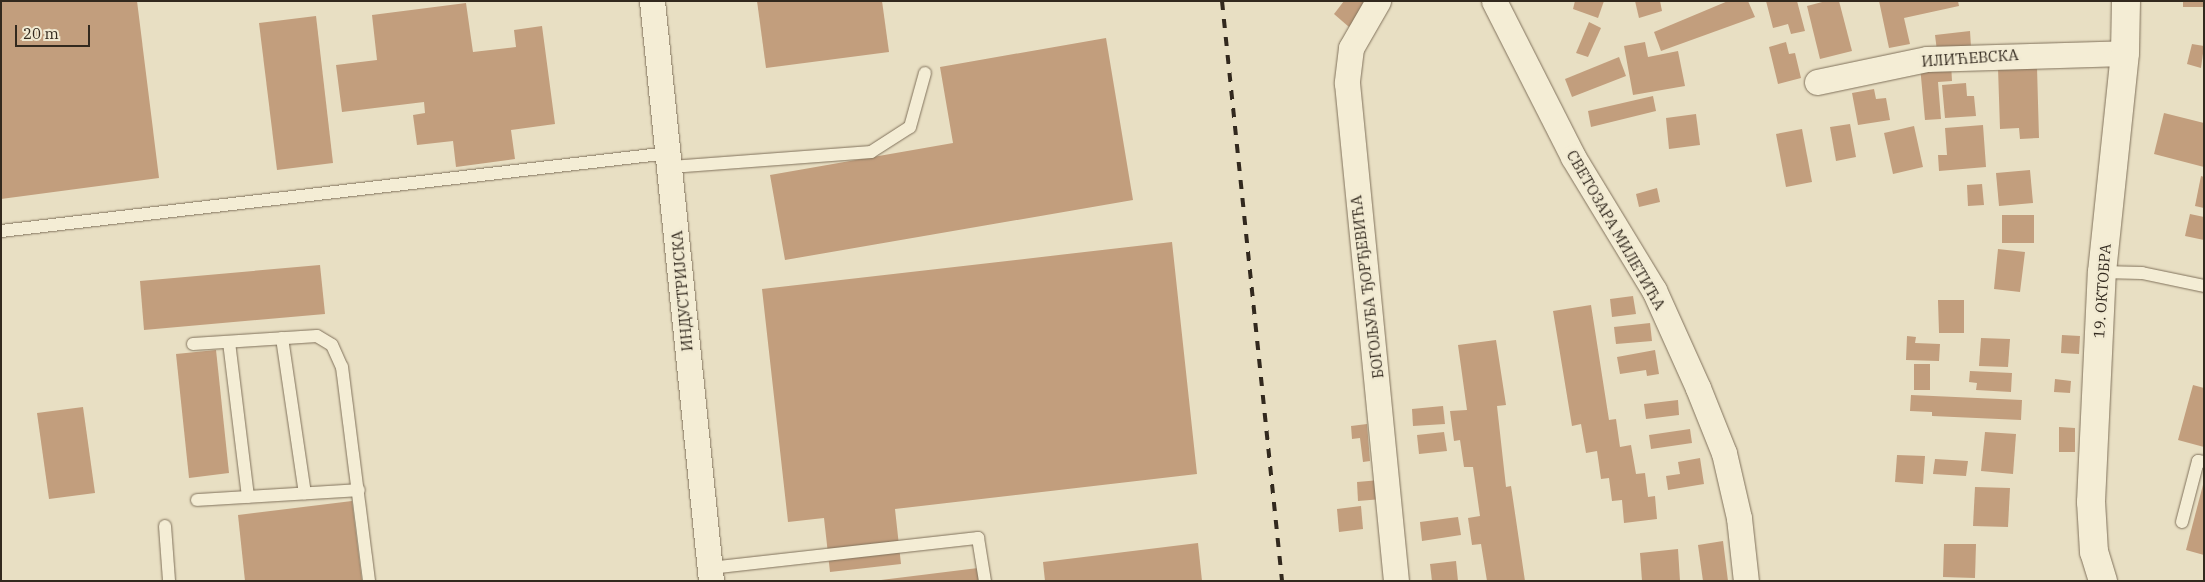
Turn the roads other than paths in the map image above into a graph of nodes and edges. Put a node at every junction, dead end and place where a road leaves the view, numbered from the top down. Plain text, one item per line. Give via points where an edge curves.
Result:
1 (652, 1) edge
2 (1378, 1) edge
3 (1494, 1) edge
4 (2126, 1) edge
5 (2125, 53) junction
6 (925, 73) dead end
7 (1817, 82) dead end
8 (670, 160) junction
9 (1, 231) edge
10 (2102, 272) junction
11 (2204, 286) edge
12 (282, 338) junction
13 (229, 342) junction
14 (193, 344) dead end
15 (2204, 462) edge
16 (359, 490) junction
17 (305, 493) junction
18 (248, 497) junction
19 (197, 500) dead end
20 (2182, 522) dead end
21 (165, 526) dead end
22 (710, 574) edge
23 (170, 581) edge
24 (369, 581) edge
25 (984, 581) edge
26 (1396, 581) edge
27 (1746, 581) edge
28 (2103, 581) edge

1 - 8 street, ИНДУСТРИЈСКА
2 - 26 street, БОГОЉУБА ЂОРЂЕВИЋА via 1351,48 1347,83
3 - 27 street, СВЕТОЗАРА МИЛЕТИЋА via 1573,157 1654,290 1698,388 1724,453 1739,518
4 - 5 street, 19. ОКТОБРА
5 - 7 street, ИЛИЋЕВСКА via 1927,58
5 - 10 street, 19. ОКТОБРА
6 - 8 lane via 910,127 871,152
8 - 9 lane
8 - 22 street, ИНДУСТРИЈСКА
10 - 11 lane via 2142,273
10 - 28 street, 19. ОКТОБРА via 2091,502 2094,552
12 - 13 lane
12 - 16 lane via 317,336 332,345 342,367
12 - 17 lane
13 - 14 lane
13 - 18 lane
15 - 20 lane via 2198,461
16 - 17 lane
16 - 24 lane
17 - 18 lane
18 - 19 lane
21 - 23 lane
22 - 25 lane via 978,538

